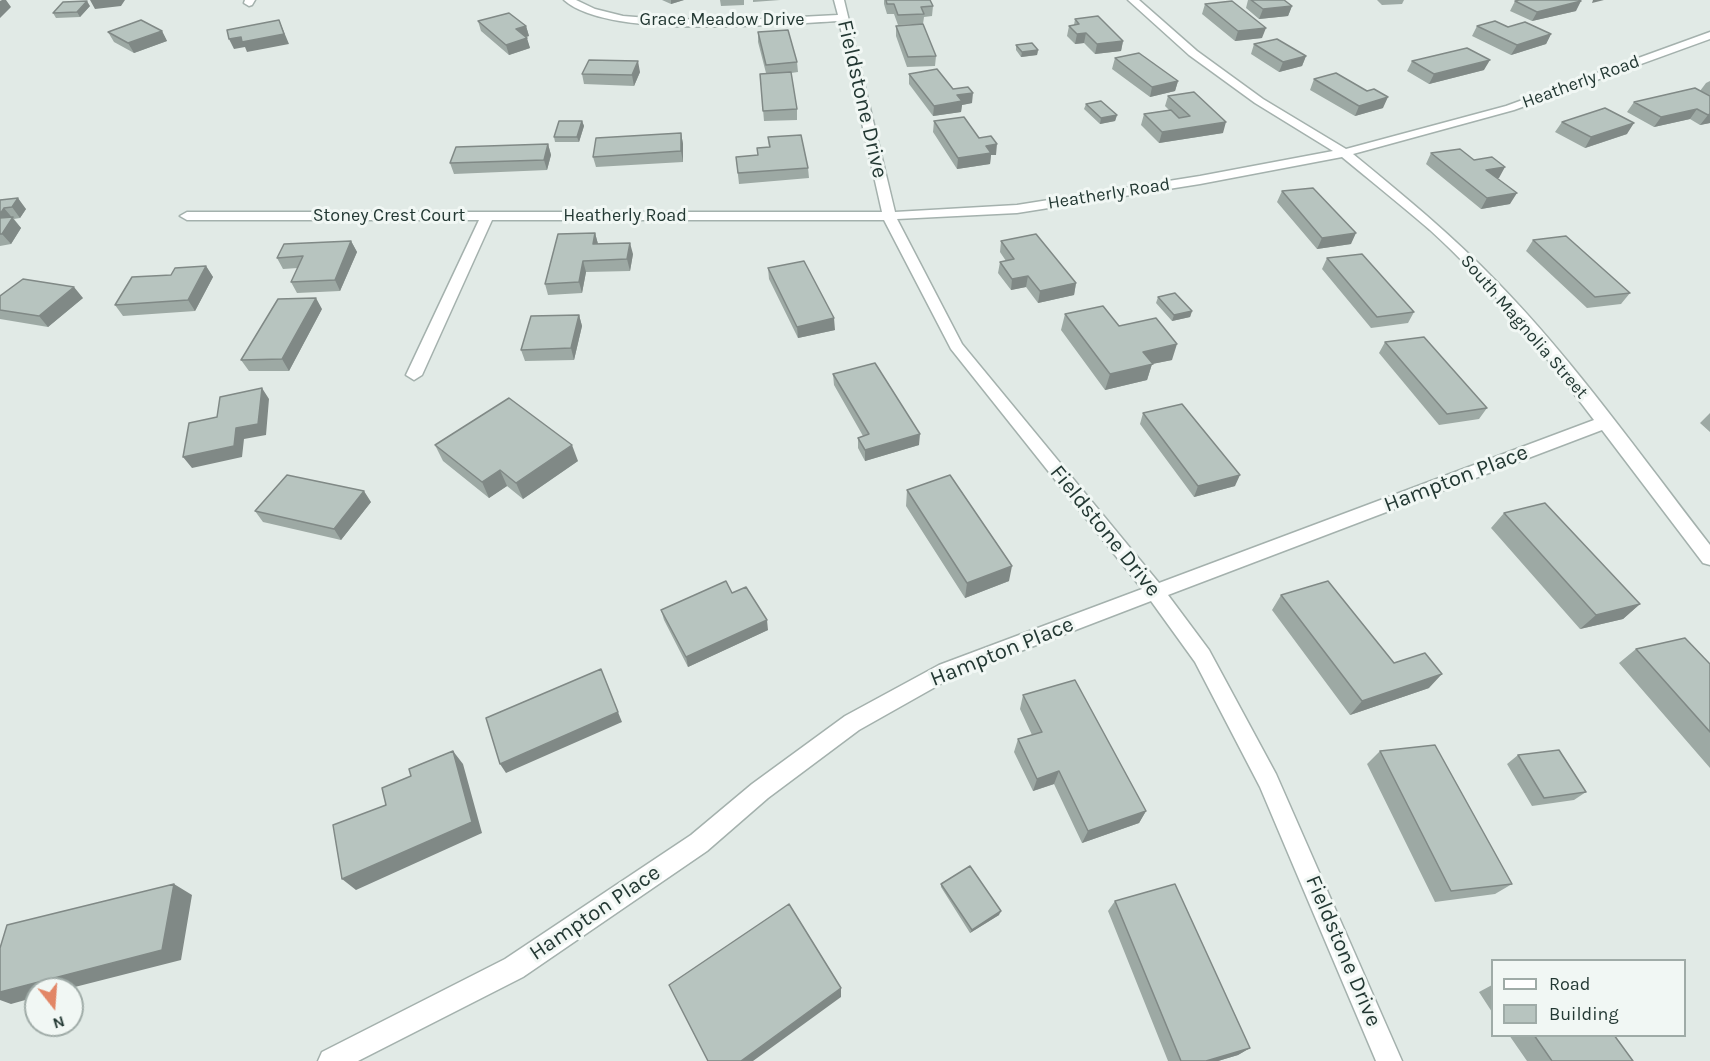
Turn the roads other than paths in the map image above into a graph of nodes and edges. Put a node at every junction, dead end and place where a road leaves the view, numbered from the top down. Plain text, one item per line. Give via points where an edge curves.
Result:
1 (569, 0) edge
2 (1133, 0) edge
3 (841, 9) edge
4 (1710, 35) edge
5 (1344, 153) junction
6 (187, 216) dead end
7 (487, 216) junction
8 (889, 216) junction
9 (414, 375) dead end
10 (1605, 422) junction
11 (1710, 558) edge
12 (1156, 593) junction
13 (331, 1061) edge
14 (1389, 1061) edge

1 - 3 street, Grace Meadow Drive via 600,15 639,22 683,23
2 - 5 street, South Magnolia Street via 1240,87
3 - 8 street, Fieldstone Drive
4 - 5 street, Heatherly Road via 1510,108
5 - 8 street, Heatherly Road via 1017,208
5 - 10 street, South Magnolia Street via 1435,228 1493,286
6 - 7 street, Stoney Crest Court
7 - 8 street, Heatherly Road
7 - 9 street, Stoney Crest Court
8 - 12 street, Fieldstone Drive via 956,346
10 - 11 street, South Magnolia Street
10 - 12 street, Hampton Place
12 - 13 street, Hampton Place via 946,671 852,723 760,791 699,843 514,968
12 - 14 street, Fieldstone Drive via 1202,656 1263,770

